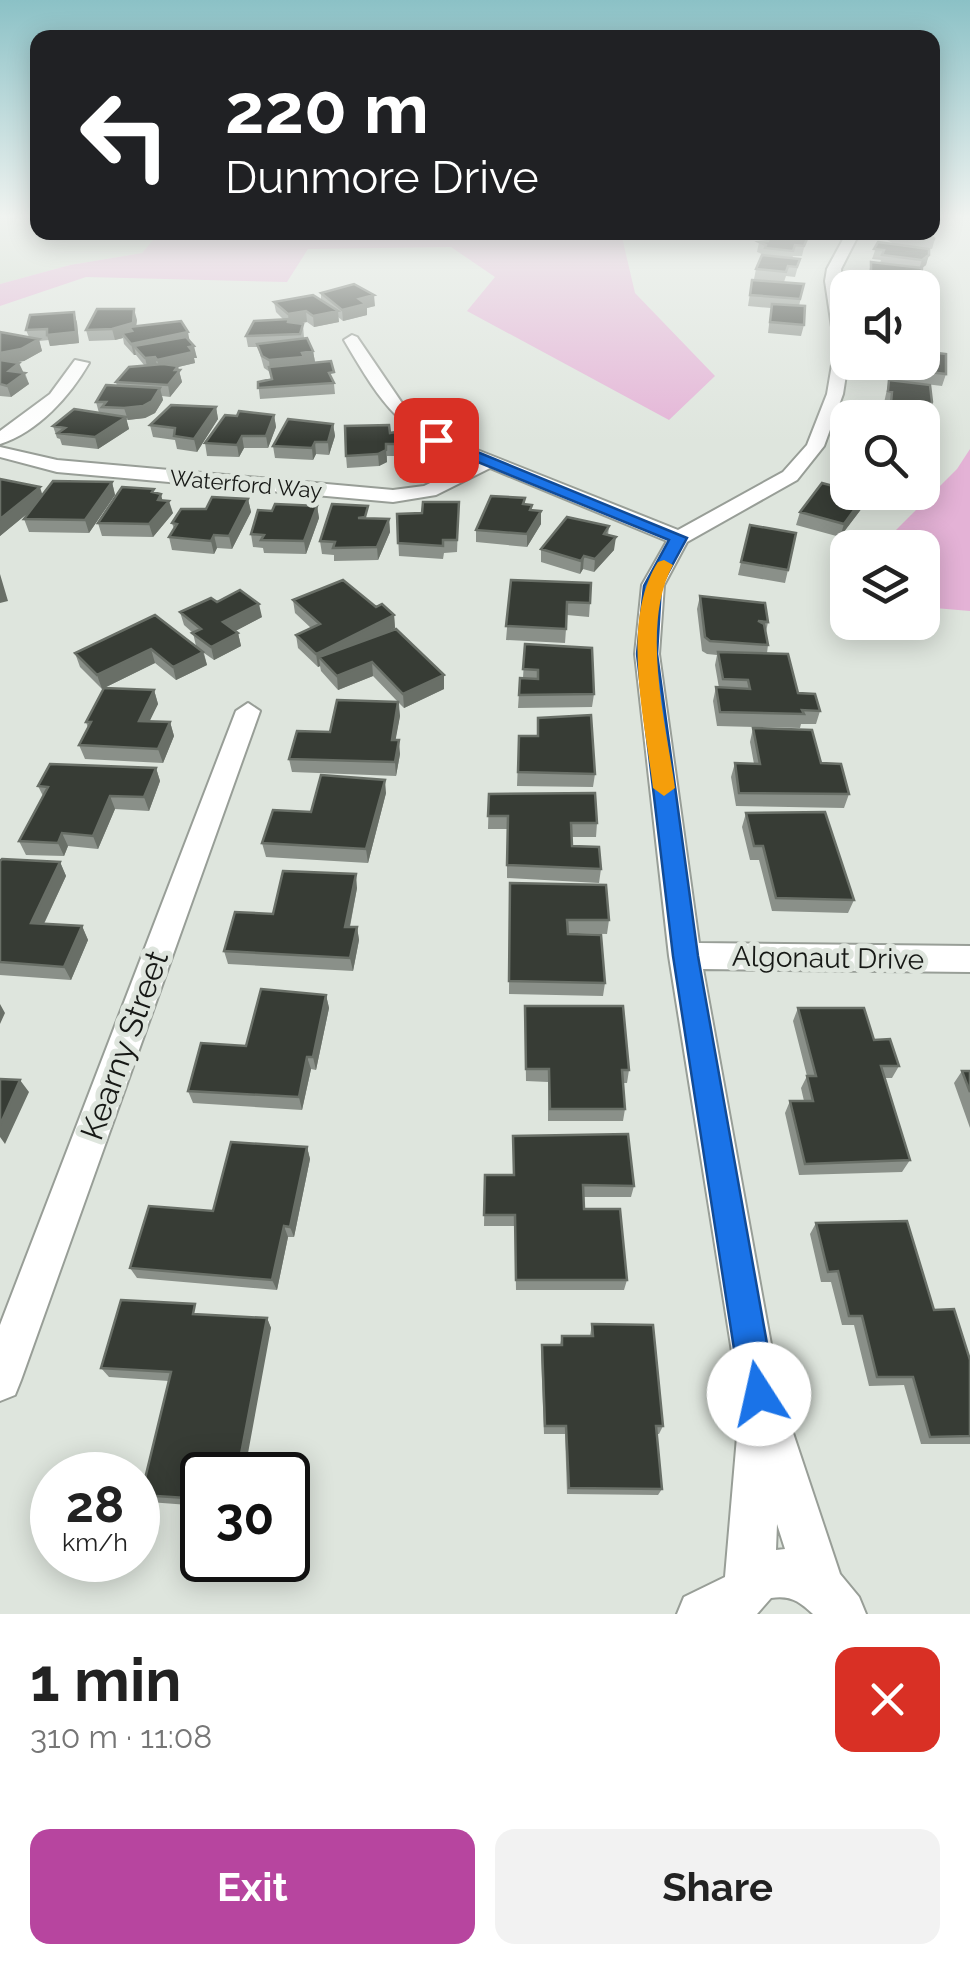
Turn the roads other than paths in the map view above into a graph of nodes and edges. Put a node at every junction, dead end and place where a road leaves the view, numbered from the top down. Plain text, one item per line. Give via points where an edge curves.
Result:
1 (834, 291) edge
2 (352, 340) dead end
3 (81, 363) dead end
4 (0, 439) edge
5 (0, 452) edge
6 (487, 463) junction
7 (679, 538) junction
8 (248, 711) dead end
9 (686, 956) junction
10 (970, 959) edge
11 (0, 1380) edge
12 (759, 1394) junction
13 (730, 1602) edge
14 (841, 1606) edge

1 - 7 street via 843,348 816,446 790,476
2 - 6 street via 400,413 436,440
3 - 4 street via 69,386
5 - 6 street, Waterford Way via 57,466 393,496 428,491
6 - 7 street
7 - 9 street via 652,586 647,654
8 - 11 street, Kearny Street
9 - 10 street, Algonaut Drive
9 - 12 street
12 - 13 street via 754,1535
12 - 14 street
13 - 14 street via 760,1576 779,1571 800,1575

